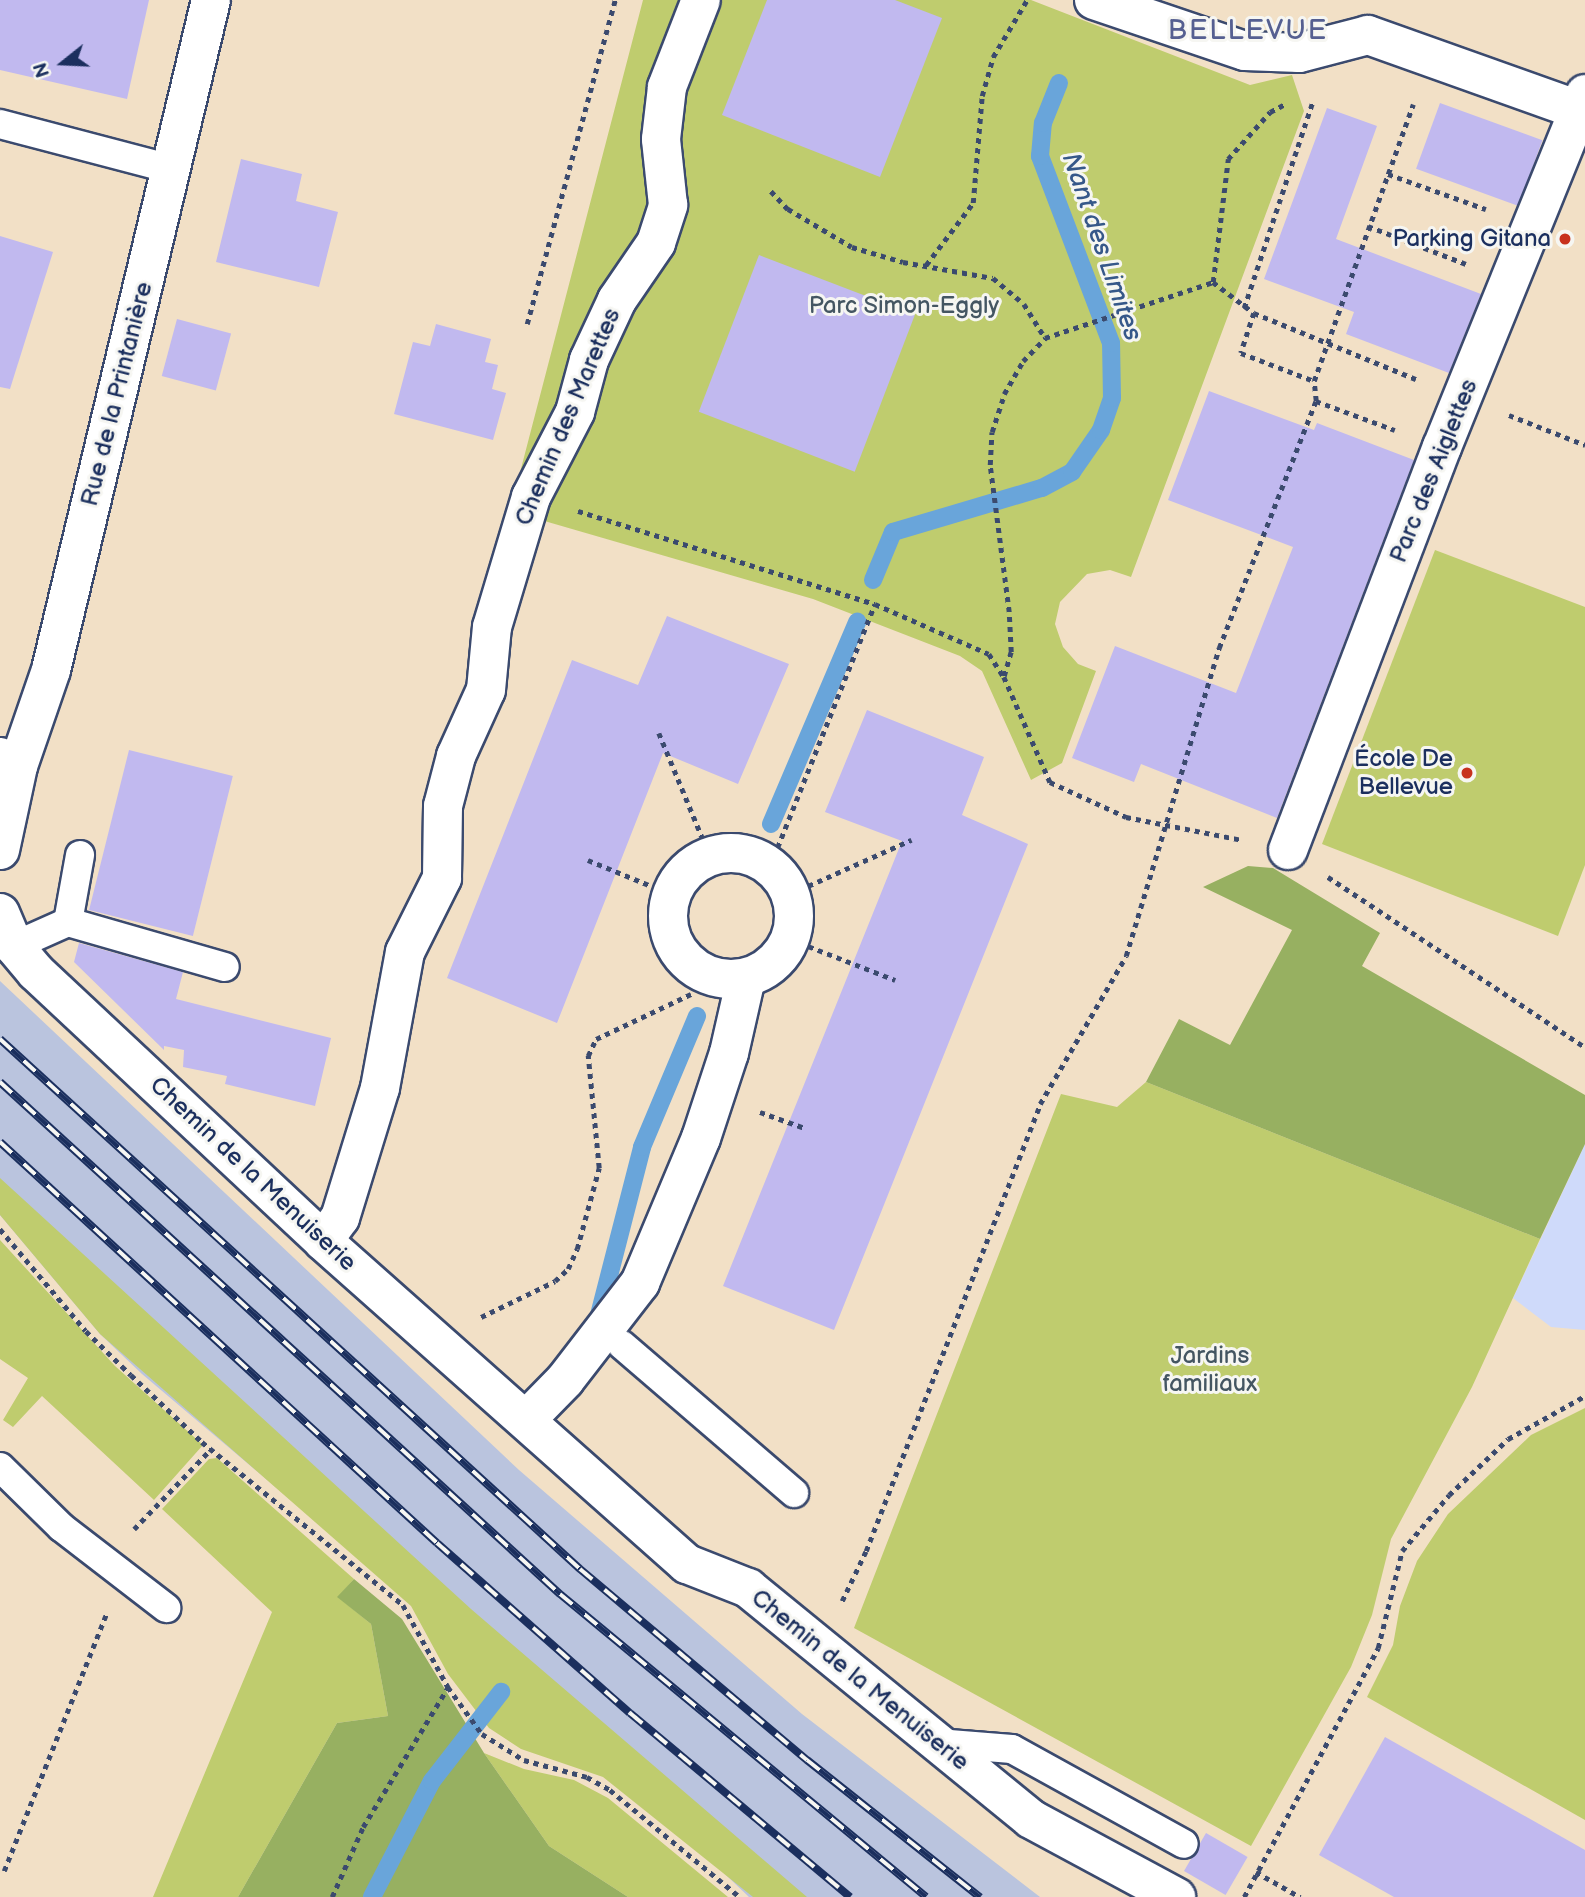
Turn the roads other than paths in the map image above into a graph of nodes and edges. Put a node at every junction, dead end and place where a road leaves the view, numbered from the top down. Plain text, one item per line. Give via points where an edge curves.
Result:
1 (211, 0) edge
2 (701, 0) edge
3 (1094, 0) edge
4 (1582, 102) edge
5 (0, 124) edge
6 (171, 169) junction
7 (9, 762) edge
8 (0, 850) edge
9 (1288, 850) road end
10 (80, 855) dead end
11 (68, 922) junction
12 (7, 929) edge
13 (225, 967) dead end
14 (733, 979) junction
15 (323, 1241) junction
16 (622, 1345) dead end
17 (526, 1420) junction
18 (0, 1467) edge
19 (794, 1493) dead end
20 (166, 1608) dead end
21 (937, 1743) junction
22 (1184, 1844) dead end
23 (1176, 1897) edge

1 - 6 street, Rue de la Printanière
2 - 15 street, Chemin des Marettes via 667,87 660,139 668,205 656,243 617,300 589,360 575,412 531,497 492,627 486,690 456,756 443,806 442,878 405,952 380,1087 340,1219
3 - 4 street via 1245,51 1298,53 1368,35
4 - 9 street, Parc des Aiglettes via 1442,447
5 - 6 lane
6 - 7 street, Rue de la Printanière via 51,670
7 - 8 street
10 - 11 lane
11 - 12 lane
11 - 13 lane
12 - 15 street, Chemin de la Menuiserie via 36,972
14 - 14 street via 700,973 672,942 667,922 671,894 692,866 710,856 731,853 780,880 795,920 790,939 765,971
14 - 17 street via 729,1053 701,1139 640,1283 565,1380
15 - 17 street, Chemin de la Menuiserie
16 - 19 lane
17 - 21 street, Chemin de la Menuiserie via 687,1564 748,1588
18 - 20 lane via 61,1527
21 - 22 lane via 1012,1749
21 - 23 street, Chemin de la Menuiserie via 1031,1819

